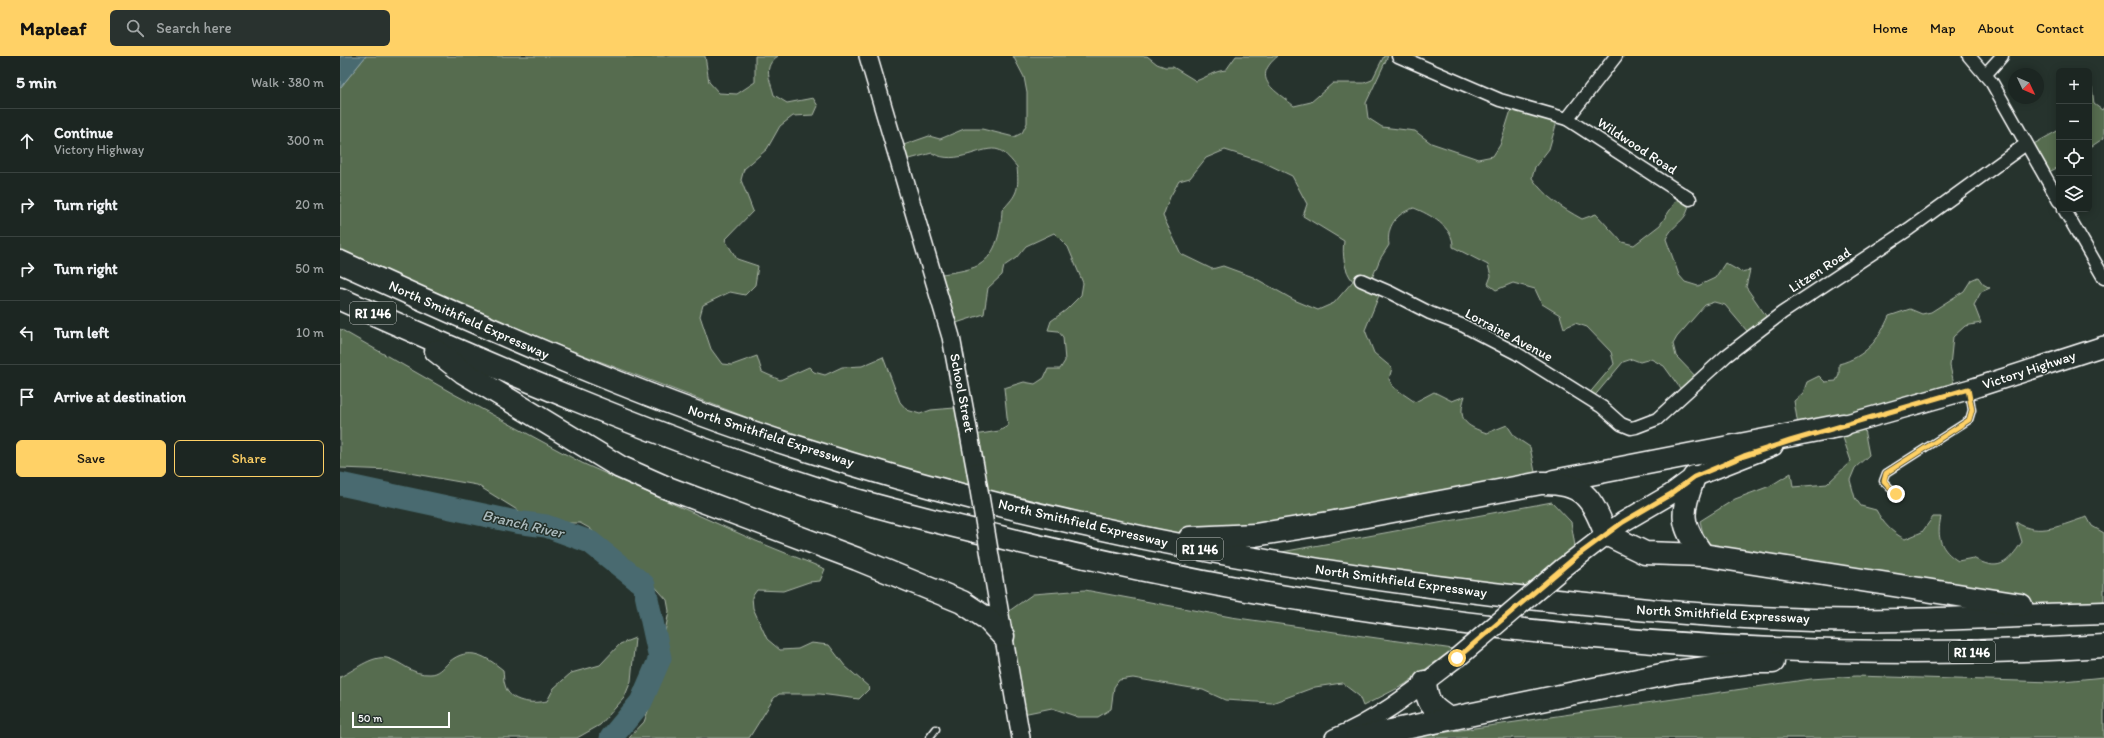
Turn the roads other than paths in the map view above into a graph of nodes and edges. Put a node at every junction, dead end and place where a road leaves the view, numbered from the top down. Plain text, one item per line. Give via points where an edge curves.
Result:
1 (868, 56) edge
2 (1398, 56) edge
3 (1616, 56) edge
4 (1969, 56) edge
5 (2002, 56) edge
6 (1985, 75) junction
7 (1568, 119) junction
8 (2026, 144) junction
9 (2056, 196) edge
10 (1690, 199) dead end
11 (2066, 212) edge
12 (340, 262) edge
13 (2104, 278) edge
14 (1361, 280) dead end
15 (340, 299) edge
16 (406, 328) junction
17 (2104, 346) edge
18 (1968, 389) junction
19 (1844, 425) junction
20 (1636, 427) joint
21 (1694, 477) junction
22 (1541, 483) junction
23 (1896, 494) dead end
24 (1107, 530) junction
25 (1606, 534) junction
26 (1702, 555) junction
27 (2104, 612) edge
28 (1003, 636) junction
29 (2104, 646) edge
30 (1840, 652) junction
31 (1457, 658) joint
32 (1425, 682) junction
33 (1448, 718) junction
34 (936, 729) dead end
35 (929, 738) edge
36 (1021, 738) edge
37 (1334, 738) edge
38 (1357, 738) edge

1 - 28 street, School Street, bridge via 951,337
2 - 7 street, Wildwood Road via 1500,100
3 - 7 street
4 - 6 street
5 - 6 street
6 - 8 street
7 - 10 street, Wildwood Road
8 - 9 street
8 - 20 street, Litzen Road via 1909,229 1782,313 1726,356 1657,419
11 - 13 street
12 - 24 highway, North Smithfield Expressway / RI 146 via 510,340 608,380 796,447 967,496
14 - 20 street, Lorraine Avenue via 1516,352 1602,406 1621,424
15 - 16 highway, RI 146
16 - 28 highway via 464,372 620,468 858,559 962,602 986,618
16 - 30 highway, RI 146 via 526,381 612,415 816,488 934,522 1098,561 1193,581 1364,610 1584,637 1786,651
17 - 18 main road, Victory Highway
18 - 19 main road, Victory Highway
18 - 23 lane via 1972,410 1969,420 1886,473 1884,481
19 - 21 main road, Victory Highway via 1744,456
19 - 22 highway
21 - 25 main road, Victory Highway
21 - 26 highway via 1683,518 1689,537
22 - 24 highway via 1255,535 1177,538
22 - 25 highway via 1567,484 1582,492 1594,507
24 - 27 highway, North Smithfield Expressway / RI 146 via 1299,568 1577,604 1728,615 1882,621
25 - 26 highway via 1645,553
25 - 31 main road, Victory Highway, bridge
26 - 27 highway via 1999,603
28 - 36 street, School Street
29 - 30 highway, RI 146 via 1991,652
30 - 33 highway via 1779,662 1751,662 1676,672
31 - 32 street, Victory Highway
32 - 33 highway via 1427,697 1433,708
32 - 37 street, Victory Highway via 1364,724
33 - 38 highway
34 - 35 lane

